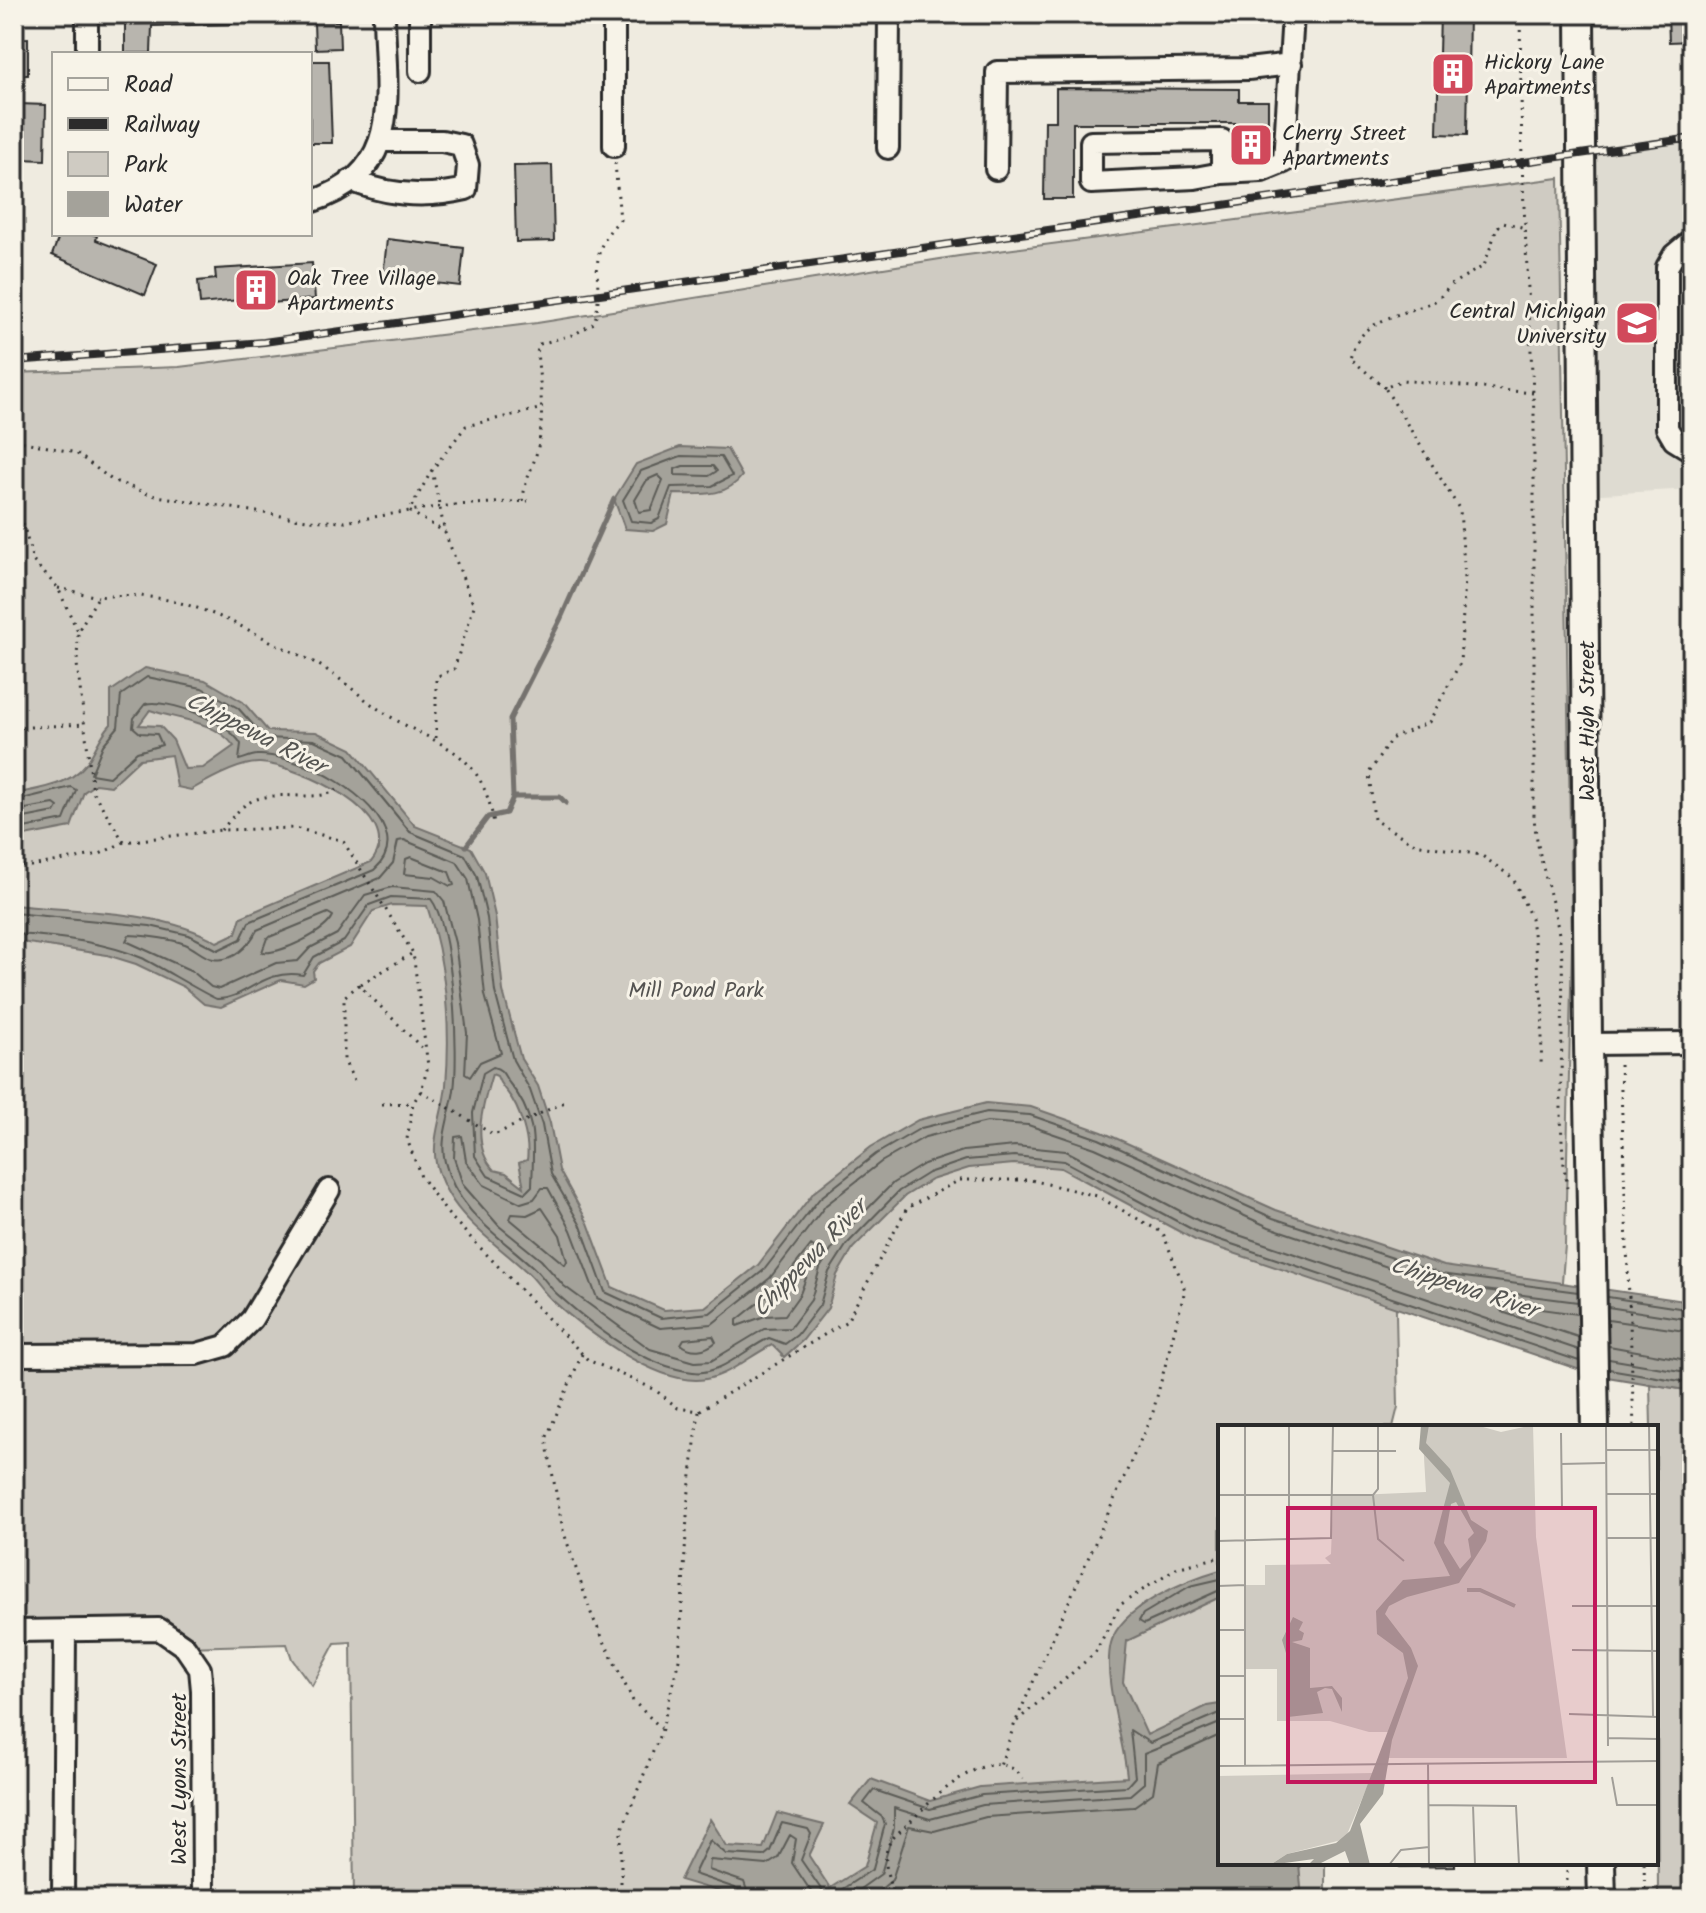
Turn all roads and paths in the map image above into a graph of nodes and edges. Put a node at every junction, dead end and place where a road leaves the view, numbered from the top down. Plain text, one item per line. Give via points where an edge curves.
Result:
1 (87, 14) edge
2 (384, 14) edge
3 (420, 14) edge
4 (614, 14) edge
5 (889, 14) edge
6 (1293, 14) edge
7 (1520, 14) edge
8 (1580, 14) edge
9 (87, 52) edge
10 (1291, 64) junction
11 (420, 71) dead end
12 (381, 141) junction
13 (614, 146) joint
14 (888, 148) dead end
15 (996, 169) dead end
16 (1222, 173) junction
17 (351, 180) junction
18 (312, 201) edge
19 (1525, 228) junction
20 (14, 238) edge
21 (1692, 240) edge
22 (1385, 388) junction
23 (1533, 393) junction
24 (543, 408) junction
25 (20, 441) junction
26 (1692, 451) edge
27 (432, 470) junction
28 (409, 511) junction
29 (445, 533) junction
30 (58, 588) junction
31 (98, 597) junction
32 (78, 631) junction
33 (85, 724) junction
34 (14, 728) edge
35 (436, 740) junction
36 (337, 790) dead end
37 (494, 824) dead end
38 (221, 830) junction
39 (124, 842) junction
40 (14, 865) edge
41 (413, 953) junction
42 (359, 985) junction
43 (1692, 1043) edge
44 (1588, 1044) junction
45 (425, 1050) junction
46 (1541, 1066) dead end
47 (1620, 1068) dead end
48 (354, 1081) dead end
49 (421, 1091) junction
50 (565, 1102) dead end
51 (413, 1103) junction
52 (382, 1104) dead end
53 (329, 1190) dead end
54 (1568, 1197) dead end
55 (582, 1354) junction
56 (14, 1355) edge
57 (699, 1411) junction
58 (1595, 1419) edge
59 (1634, 1425) edge
60 (1218, 1558) edge
61 (14, 1631) edge
62 (65, 1632) junction
63 (1015, 1723) junction
64 (662, 1729) junction
65 (1000, 1766) junction
66 (1023, 1779) dead end
67 (1567, 1865) edge
68 (1601, 1865) edge
69 (1644, 1865) edge
70 (63, 1899) edge
71 (203, 1899) edge
72 (621, 1899) edge
73 (894, 1899) edge
74 (1567, 1899) edge
75 (1602, 1899) edge
76 (1645, 1899) edge

1 - 9 street
2 - 12 street via 386,130
3 - 11 street
4 - 13 street
5 - 14 street
6 - 10 street
7 - 19 path
8 - 44 main road, West High Street
10 - 15 street via 997,72
10 - 16 street via 1284,162 1262,171
12 - 17 street via 374,160
12 - 17 street via 461,145 468,165 466,189 442,194 379,192
13 - 24 path via 620,220 599,250 599,309 594,323 540,344
16 - 16 street via 1222,140 1091,142 1091,183
17 - 18 street via 334,194
19 - 22 path via 1503,222 1484,266 1436,301 1366,329 1350,358
19 - 23 path
20 - 25 path
21 - 26 street via 1667,267 1667,428 1674,440
22 - 23 path via 1402,380
22 - 46 path via 1460,510 1465,579 1460,663 1429,722 1391,739 1369,773 1374,820 1415,844 1481,855 1513,878 1531,918 1543,1009
23 - 54 path via 1534,817 1562,958
24 - 27 path via 466,426
24 - 28 path, bridge via 538,450 524,480 526,501
25 - 28 path via 76,453 112,480 151,495 307,520 344,522
25 - 30 path via 15,493 33,561
27 - 28 path
27 - 29 path
28 - 29 path
29 - 35 path via 474,606 454,669 436,677
30 - 31 path
30 - 32 path
31 - 32 path
31 - 35 path via 173,598 212,611 329,671 381,711
32 - 33 path
33 - 34 path
33 - 39 path via 93,792
35 - 37 path via 464,758 488,792
36 - 38 path via 248,803
38 - 39 path
38 - 41 path via 296,828 343,841
39 - 40 path via 100,854
41 - 42 path
41 - 45 path
42 - 45 path
42 - 48 path via 344,997 344,1060
43 - 44 street
44 - 58 main road, West High Street
45 - 49 path via 428,1066
47 - 59 path
49 - 50 path via 494,1135
49 - 51 path
51 - 52 path
51 - 55 path via 407,1139 421,1177 447,1213
53 - 56 street via 252,1319 225,1346 197,1354
55 - 57 path via 654,1389 678,1408
55 - 64 path via 546,1439 563,1530 592,1616 633,1701
57 - 63 path via 847,1321 907,1208 960,1180 1031,1180 1097,1196 1163,1233 1185,1290 1153,1412
57 - 64 path via 679,1659
60 - 63 path via 1176,1568 1120,1605 1095,1653
61 - 62 street
62 - 70 street
62 - 71 street, West Lyons Street via 159,1629 185,1647 200,1669
63 - 65 path
64 - 72 path via 621,1832
65 - 66 path
65 - 73 path via 969,1771 939,1791 889,1845 885,1865
67 - 74 path
68 - 75 main road
69 - 76 path

